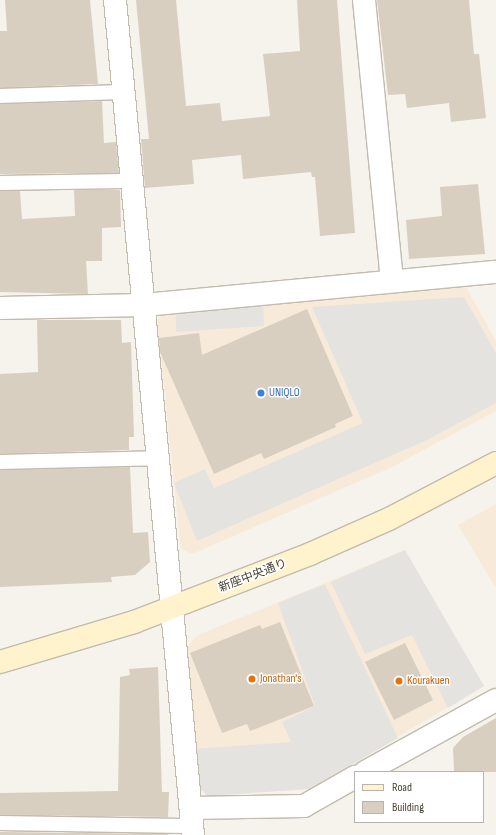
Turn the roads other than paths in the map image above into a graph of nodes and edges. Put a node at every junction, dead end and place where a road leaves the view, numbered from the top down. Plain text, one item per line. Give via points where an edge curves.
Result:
1 (115, 0) edge
2 (364, 0) edge
3 (123, 92) junction
4 (0, 96) edge
5 (132, 181) junction
6 (0, 183) edge
7 (496, 272) edge
8 (392, 279) junction
9 (144, 305) junction
10 (0, 308) edge
11 (159, 458) junction
12 (0, 462) edge
13 (496, 463) edge
14 (173, 607) junction
15 (0, 662) edge
16 (496, 700) edge
17 (367, 771) edge
18 (354, 778) edge
19 (0, 823) edge
20 (193, 823) edge

1 - 3 street
2 - 8 street
3 - 4 lane
3 - 5 street
5 - 6 lane
5 - 9 street
7 - 8 street
8 - 9 street
9 - 10 street
9 - 11 street
11 - 12 lane
11 - 14 street
13 - 14 street, 新座中央通り via 389,519
14 - 15 street, 新座中央通り
14 - 20 street
16 - 17 street
18 - 20 street via 304,806
19 - 20 lane

